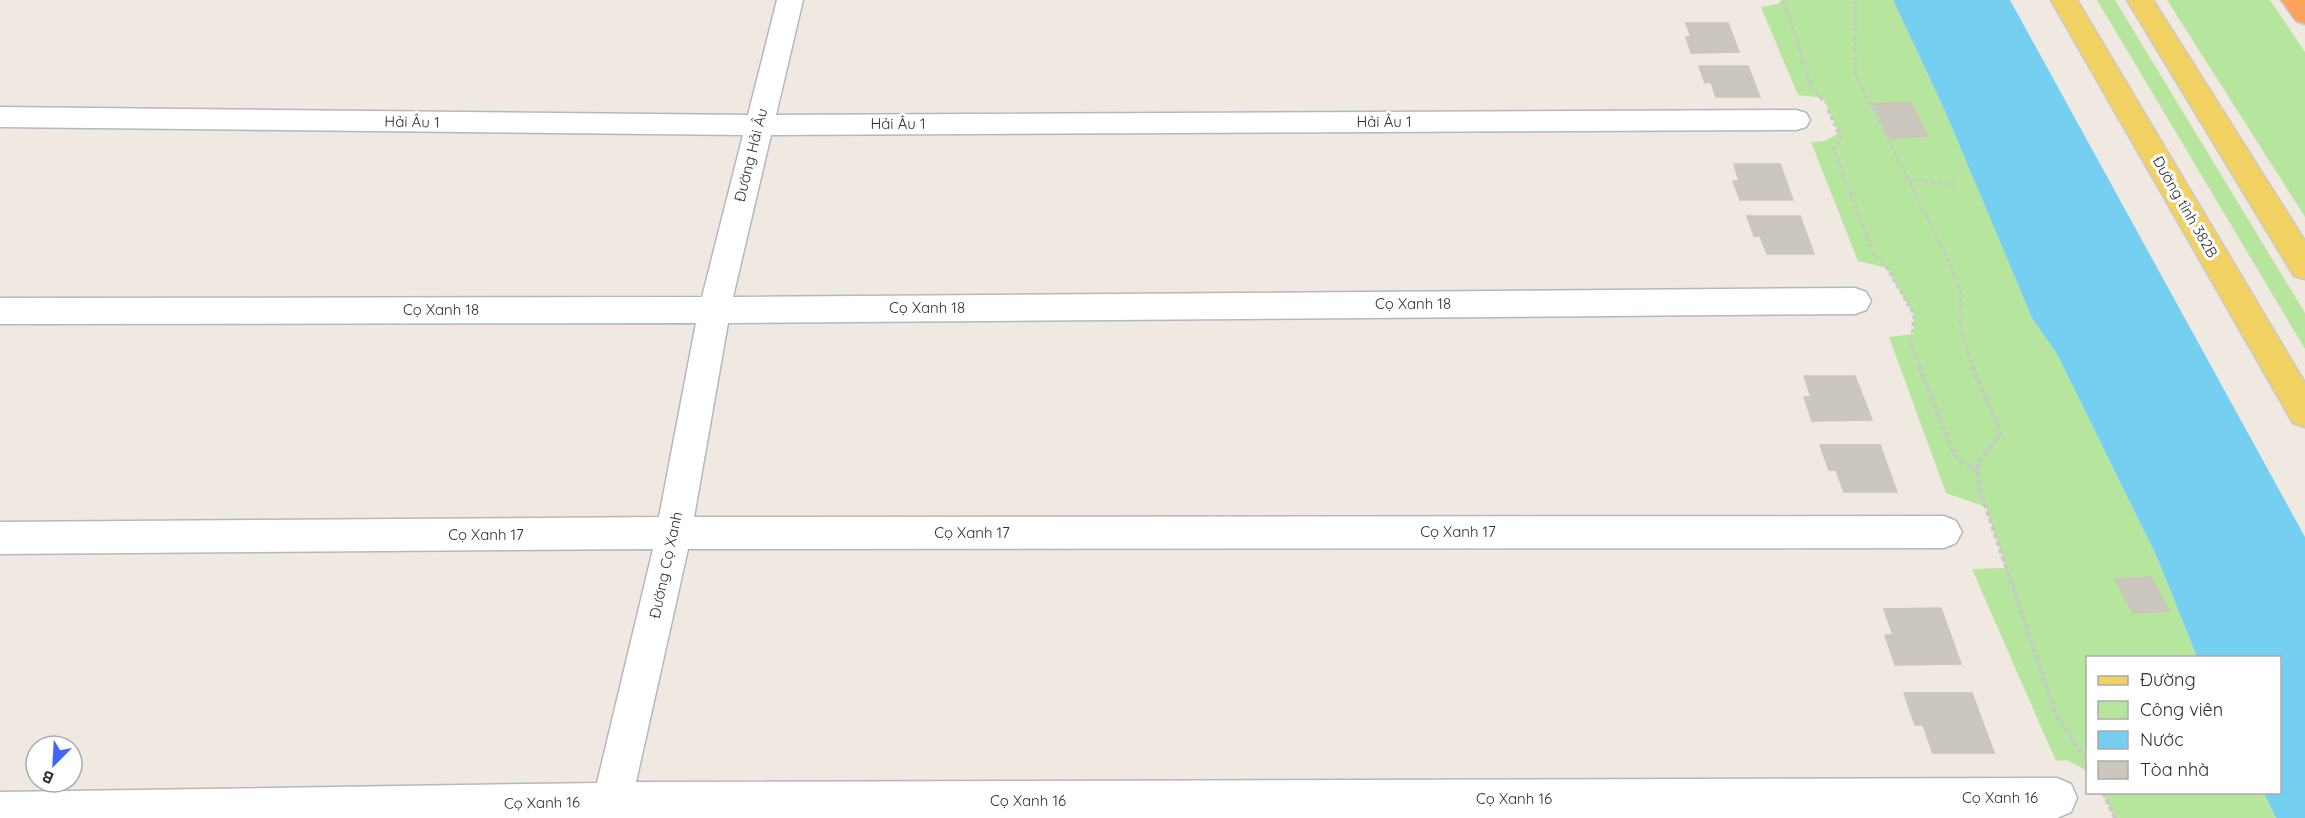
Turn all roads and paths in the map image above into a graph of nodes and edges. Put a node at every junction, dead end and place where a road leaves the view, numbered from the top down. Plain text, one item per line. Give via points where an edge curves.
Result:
1 (790, 0) edge
2 (1783, 0) edge
3 (1855, 0) edge
4 (2064, 0) edge
5 (2140, 0) edge
6 (2294, 0) edge
7 (2305, 15) edge
8 (0, 117) edge
9 (1796, 120) dead end
10 (758, 125) junction
11 (1909, 179) junction
12 (1955, 184) dead end
13 (2305, 267) edge
14 (1855, 301) dead end
15 (714, 310) junction
16 (0, 311) edge
17 (2305, 413) edge
18 (1978, 472) junction
19 (1944, 532) dead end
20 (674, 533) junction
21 (0, 538) edge
22 (2086, 761) edge
23 (2104, 794) edge
24 (2056, 798) dead end
25 (610, 810) edge
26 (0, 812) edge
27 (2115, 818) edge

1 - 10 street, Đường Hải Âu
2 - 18 path via 1812,88 1823,98 1841,139 1833,149 1874,255 1898,283 1914,315 1911,346 1954,455
3 - 11 path via 1855,75
4 - 17 main road, Đường tỉnh 382B
5 - 13 main road
6 - 7 highway
8 - 10 street, Hải Âu 1
9 - 10 street, Hải Âu 1
10 - 15 street, Đường Hải Âu
11 - 12 path
11 - 18 path via 1961,292 1960,322 1975,378 2001,433 1978,463
14 - 15 street, Cọ Xanh 18
15 - 16 street, Cọ Xanh 18
15 - 20 street, Đường Cọ Xanh
18 - 22 path via 1979,487 2056,715
19 - 20 street, Cọ Xanh 17
20 - 21 street, Cọ Xanh 17
20 - 25 street, Đường Cọ Xanh
23 - 27 path
24 - 25 street, Cọ Xanh 16
25 - 26 street, Cọ Xanh 16

